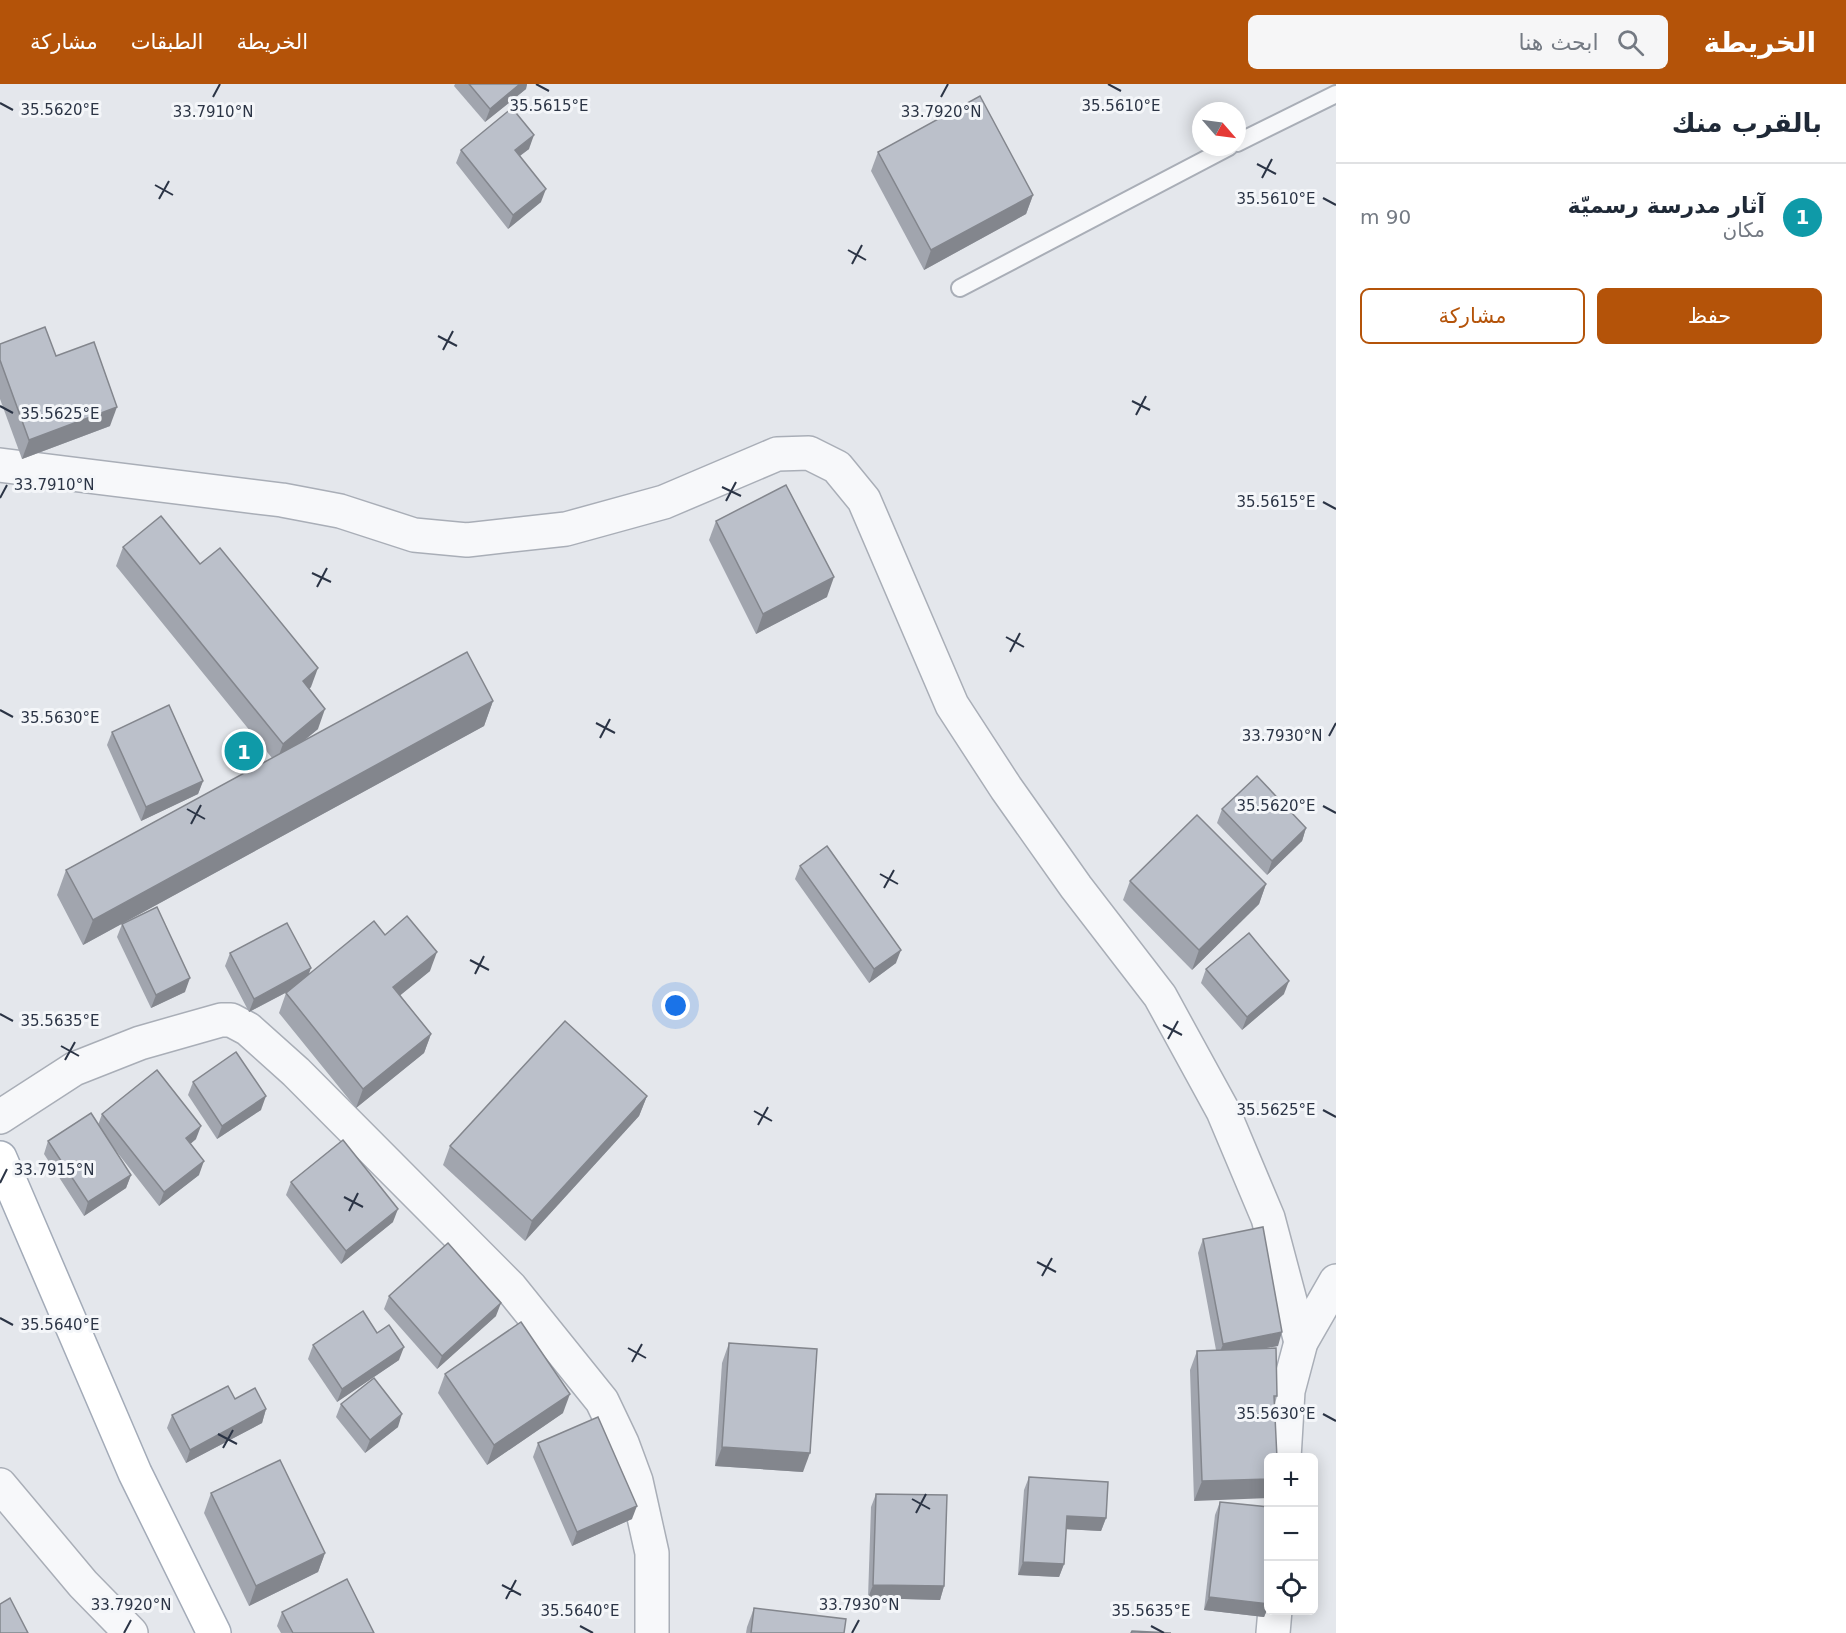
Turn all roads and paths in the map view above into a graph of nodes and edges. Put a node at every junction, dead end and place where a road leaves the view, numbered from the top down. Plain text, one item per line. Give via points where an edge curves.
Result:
1 (1336, 94) edge
2 (1246, 139) edge
3 (1212, 156) edge
4 (960, 288) dead end
5 (0, 465) edge
6 (0, 1117) edge
7 (0, 1158) edge
8 (1336, 1281) edge
9 (1301, 1342) junction
10 (1284, 1453) edge
11 (0, 1485) edge
12 (1275, 1615) edge
13 (131, 1633) edge
14 (214, 1633) edge
15 (652, 1633) edge
16 (1273, 1633) edge

1 - 2 lane
3 - 4 lane
5 - 9 street via 282,500 340,511 414,535 467,540 566,529 664,502 777,454 809,453 837,467 864,500 952,705 1076,887 1160,996 1223,1112 1268,1218
6 - 15 street via 74,1069 140,1043 221,1020 231,1020 248,1029 296,1072 511,1288 602,1401 636,1481 652,1552
7 - 14 main road via 135,1473
8 - 9 street
9 - 10 street via 1288,1391
11 - 13 street
12 - 16 street

